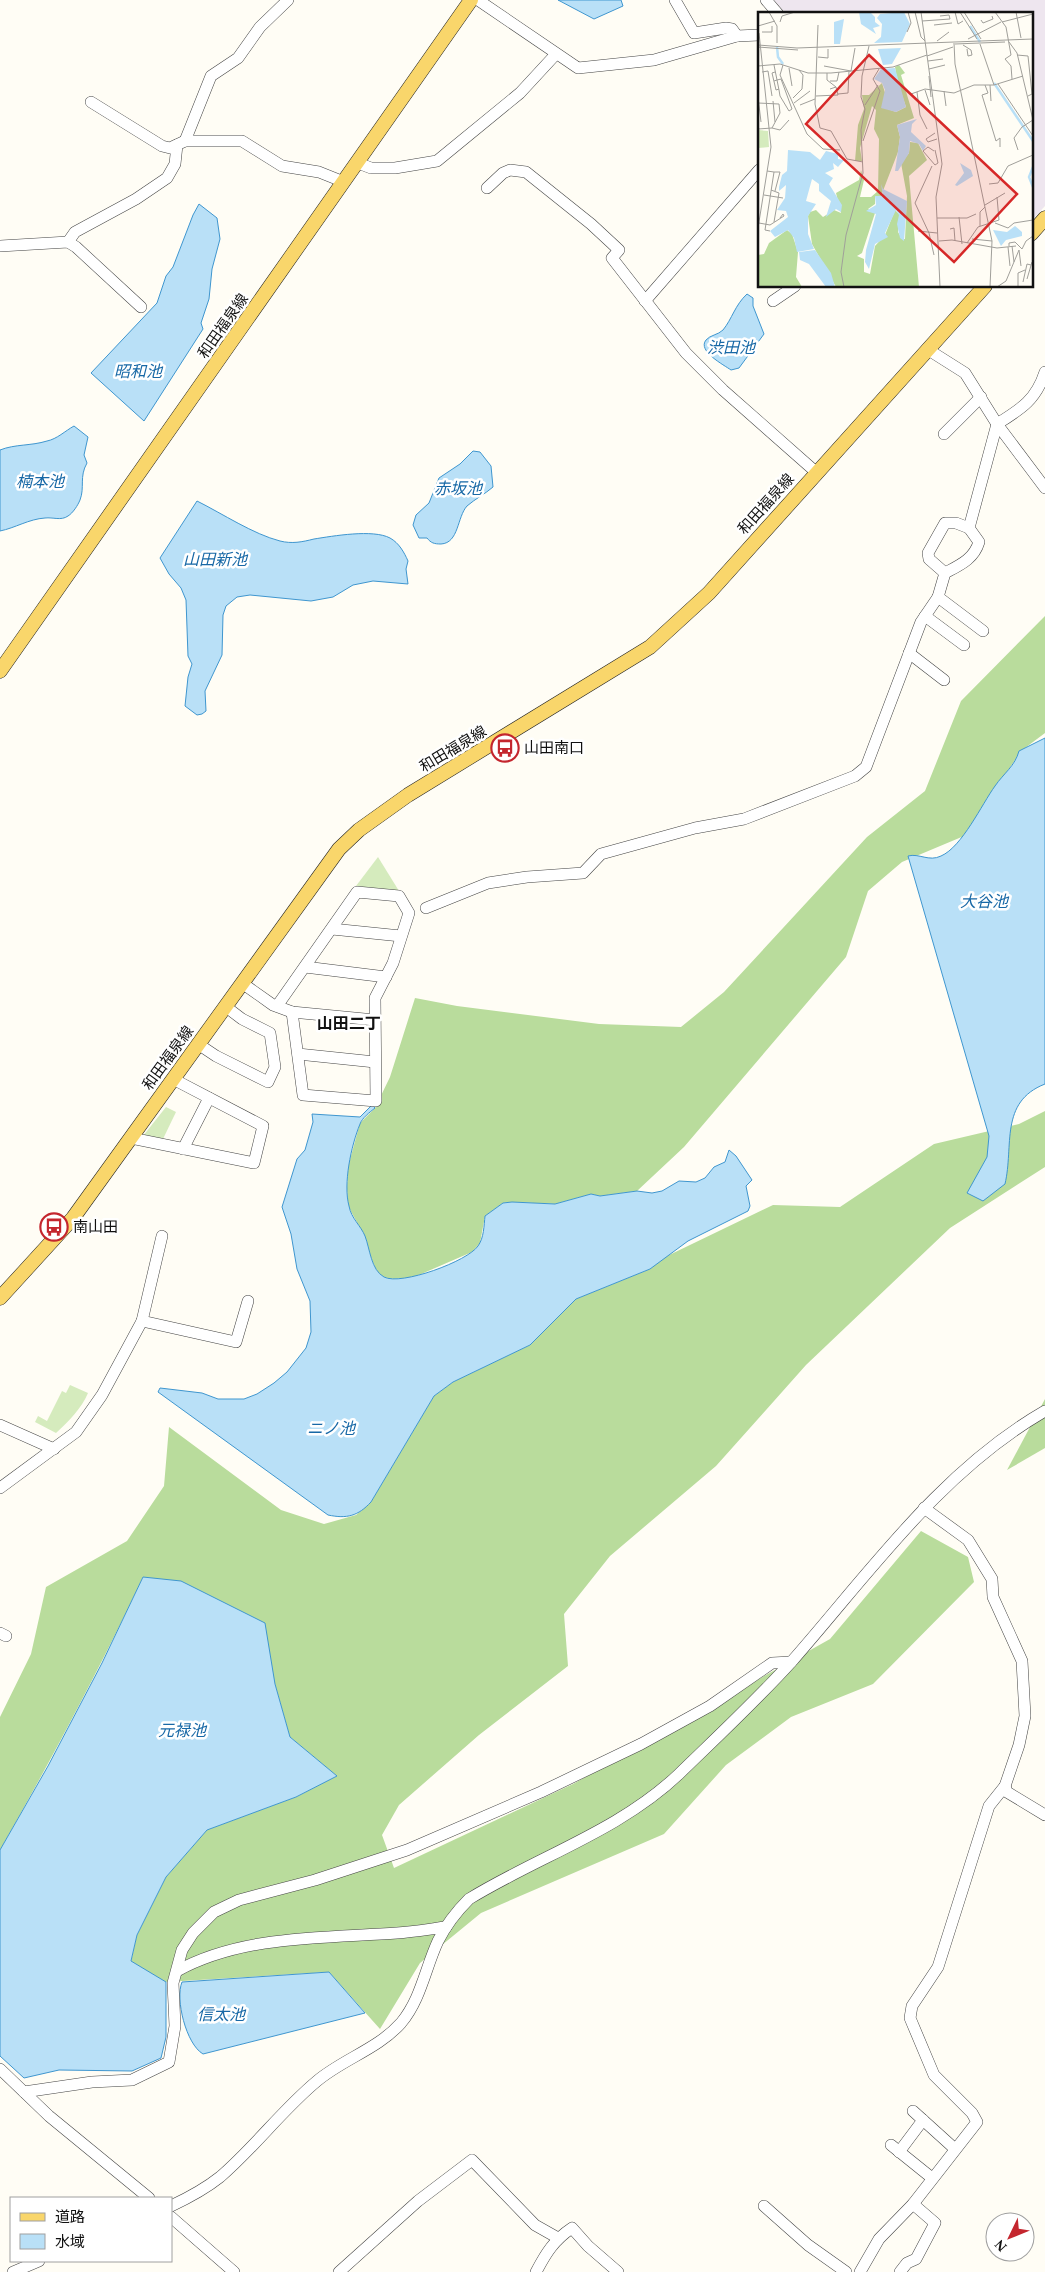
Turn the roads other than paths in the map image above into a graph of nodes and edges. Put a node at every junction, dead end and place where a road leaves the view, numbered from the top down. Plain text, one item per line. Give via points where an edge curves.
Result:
1 (288, 0) edge
2 (471, 0) edge
3 (478, 0) edge
4 (676, 0) edge
5 (766, 0) edge
6 (776, 12) edge
7 (758, 35) edge
8 (738, 36) junction
9 (556, 54) junction
10 (91, 102) dead end
11 (181, 143) junction
12 (358, 163) junction
13 (758, 171) edge
14 (344, 182) junction
15 (487, 188) dead end
16 (1045, 218) edge
17 (1032, 233) edge
18 (68, 242) junction
19 (0, 246) edge
20 (792, 288) edge
21 (983, 288) edge
22 (645, 301) junction
23 (773, 301) dead end
24 (141, 307) dead end
25 (927, 349) junction
26 (1045, 372) edge
27 (981, 397) junction
28 (997, 424) junction
29 (944, 434) dead end
30 (817, 472) junction
31 (1045, 488) edge
32 (969, 528) junction
33 (944, 573) junction
34 (938, 597) junction
35 (925, 616) junction
36 (983, 631) dead end
37 (964, 645) dead end
38 (910, 653) junction
39 (0, 671) edge
40 (944, 680) dead end
41 (426, 908) dead end
42 (332, 929) junction
43 (401, 936) junction
44 (305, 968) junction
45 (386, 976) junction
46 (242, 983) junction
47 (225, 1006) junction
48 (277, 1006) junction
49 (292, 1012) junction
50 (375, 1020) junction
51 (198, 1044) junction
52 (298, 1054) junction
53 (375, 1062) junction
54 (173, 1079) junction
55 (209, 1098) junction
56 (131, 1138) junction
57 (183, 1149) junction
58 (162, 1236) dead end
59 (0, 1298) edge
60 (248, 1301) dead end
61 (142, 1320) junction
62 (1045, 1411) edge
63 (0, 1425) edge
64 (54, 1449) junction
65 (0, 1488) edge
66 (924, 1508) junction
67 (791, 1662) junction
68 (1005, 1786) junction
69 (1045, 1815) edge
70 (446, 1928) junction
71 (177, 1971) junction
72 (0, 2069) edge
73 (24, 2092) junction
74 (913, 2111) dead end
75 (923, 2120) junction
76 (955, 2149) junction
77 (932, 2178) junction
78 (148, 2197) edge
79 (913, 2204) junction
80 (172, 2206) edge
81 (764, 2206) dead end
82 (172, 2218) edge
83 (558, 2238) junction
84 (37, 2262) edge
85 (14, 2272) edge
86 (234, 2272) edge
87 (339, 2272) edge
88 (536, 2272) edge
89 (618, 2272) edge
90 (846, 2272) edge
91 (860, 2272) edge
92 (900, 2272) edge

1 - 11 street via 260,27 238,58 211,76
2 - 12 main road, 和田福泉線
3 - 9 street
4 - 8 street via 694,34 726,28
5 - 6 street
7 - 8 street
8 - 9 street via 654,60 578,68
9 - 12 street via 520,92 437,161 395,168 371,168
10 - 11 street via 162,146 170,148
11 - 14 street via 242,140 282,166 319,172
11 - 18 street via 167,178 75,232
12 - 14 main road, 和田福泉線
13 - 22 street
14 - 39 main road, 和田福泉線
15 - 22 street via 510,170 526,172 619,250 612,258
16 - 17 main road
18 - 19 street
18 - 24 street
20 - 23 street
21 - 25 main road, 和田福泉線
22 - 30 street via 698,366
25 - 27 street via 965,373
25 - 30 main road, 和田福泉線
26 - 28 street via 1039,390 1023,407
27 - 28 street
27 - 29 street
28 - 31 street
28 - 32 street
30 - 46 main road, 和田福泉線 via 709,593 650,647 408,795 359,830 339,849
32 - 33 street via 979,542 976,553
32 - 33 street via 945,523 928,553 929,559
33 - 34 street
34 - 35 street
34 - 36 street
35 - 37 street
35 - 38 street
38 - 40 street
38 - 41 street via 866,767 855,776 744,819 695,828 601,854 583,873 488,883
42 - 43 street
42 - 43 street via 357,892 399,896 408,913
42 - 44 street
43 - 45 street
44 - 45 street
44 - 48 street
45 - 50 street via 375,998
46 - 47 main road, 和田福泉線
46 - 48 street
47 - 51 main road, 和田福泉線
47 - 51 street via 270,1033 275,1067 268,1082
48 - 49 street
49 - 50 street
49 - 52 street
50 - 53 street
51 - 54 main road, 和田福泉線
52 - 53 street
52 - 53 street via 303,1095 376,1101
54 - 55 street
54 - 56 main road, 和田福泉線
55 - 57 street
55 - 57 street via 263,1126 254,1163
56 - 57 street
56 - 59 main road, 和田福泉線 via 73,1218
58 - 61 street
60 - 61 street via 236,1342
61 - 64 street via 102,1395 76,1432
62 - 66 street via 969,1465
63 - 64 street
64 - 65 street
66 - 67 street
66 - 68 street via 968,1540 992,1579 993,1597 1022,1661 1025,1716
67 - 70 street via 678,1775 632,1812 476,1894 453,1915
67 - 71 street via 772,1663 710,1706 641,1744 541,1792 407,1850 366,1865 247,1898 214,1912 193,1933 182,1950
68 - 69 street via 1007,1792
68 - 76 street via 989,1806 938,1967 910,2012 934,2075 977,2122
70 - 71 street via 282,1940 225,1952
70 - 80 street via 419,1995 401,2023 383,2040 317,2080 220,2177 195,2195
71 - 73 street via 173,1983 175,2026 169,2062 132,2080
72 - 73 street
73 - 78 street
74 - 75 street
75 - 76 street
75 - 77 street via 895,2149
76 - 77 street
77 - 79 street
79 - 91 street via 879,2239
79 - 92 street via 935,2223 916,2259 907,2263
81 - 90 street via 808,2245
82 - 86 street
83 - 87 street via 536,2225 472,2160 418,2201
83 - 88 street
83 - 89 street via 572,2228
84 - 85 street

